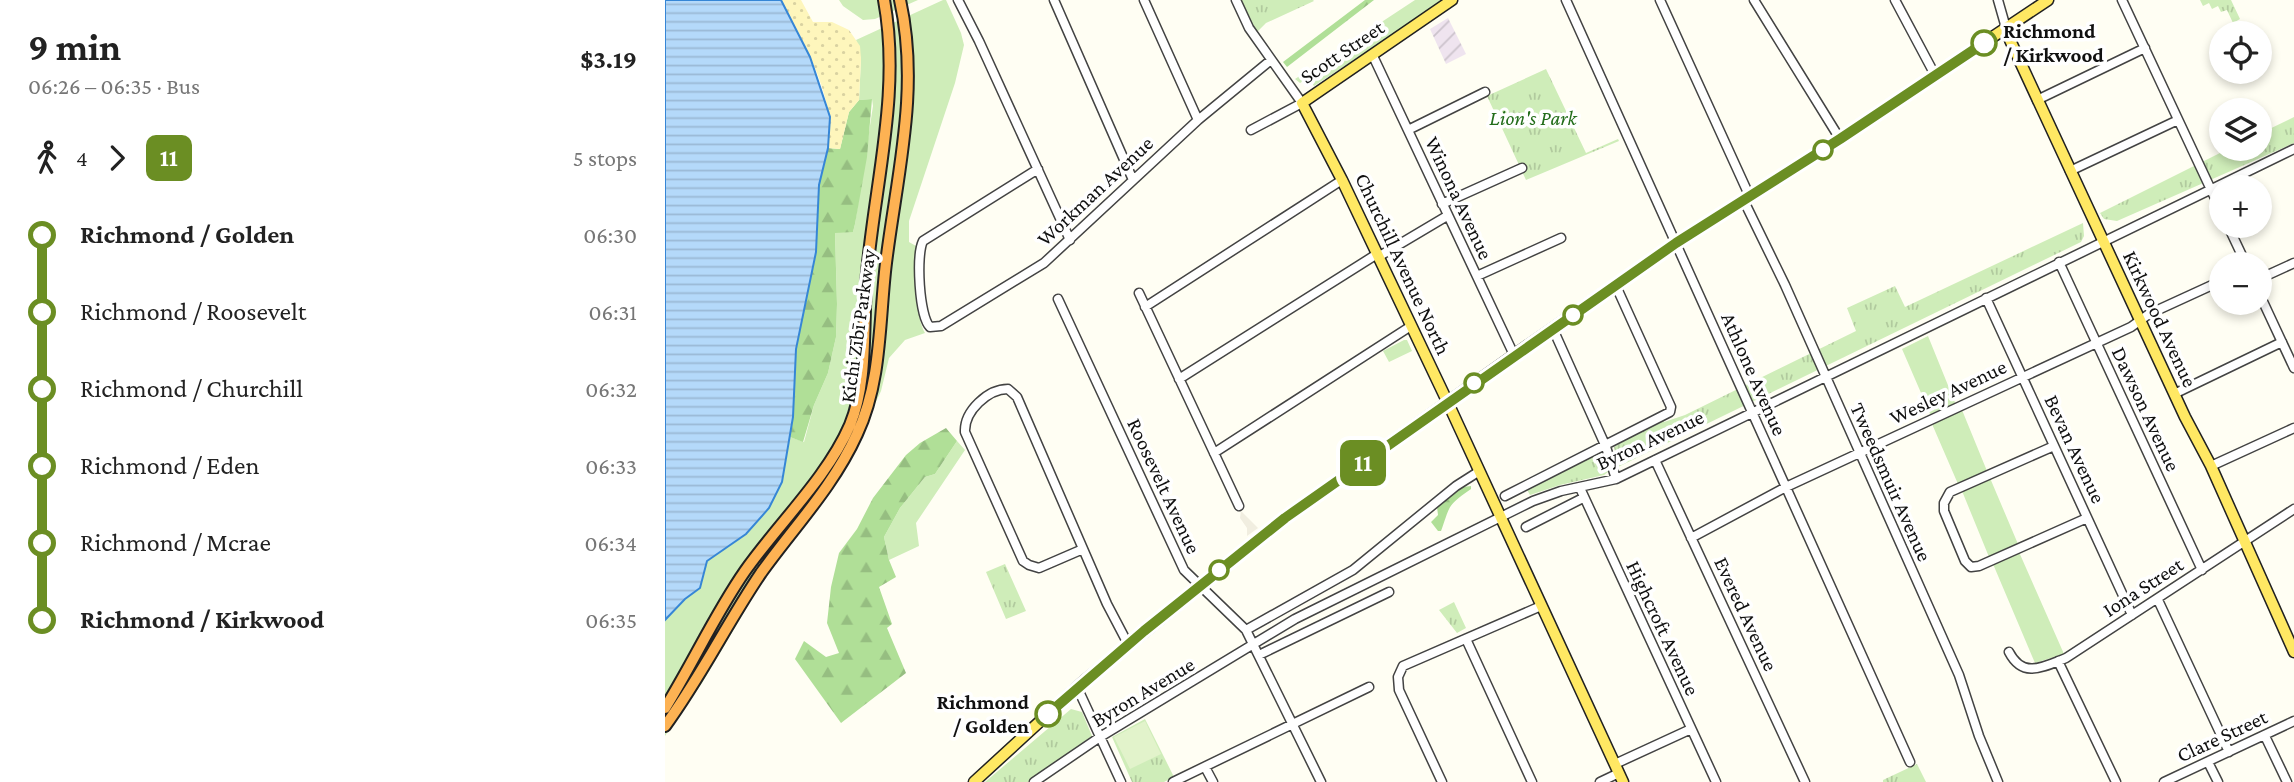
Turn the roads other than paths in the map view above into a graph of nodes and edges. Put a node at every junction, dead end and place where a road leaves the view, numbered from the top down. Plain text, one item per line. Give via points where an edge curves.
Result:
1 (884, 0) edge
2 (958, 0) edge
3 (1054, 0) edge
4 (1144, 0) edge
5 (1236, 0) edge
6 (1452, 0) edge
7 (1566, 0) edge
8 (1660, 0) edge
9 (1754, 0) edge
10 (1895, 0) edge
11 (1998, 0) edge
12 (2048, 0) edge
13 (2122, 0) edge
14 (900, 3) edge
15 (2006, 28) junction
16 (2145, 48) junction
17 (1373, 55) junction
18 (1271, 61) junction
19 (1935, 75) junction
20 (1485, 92) dead end
21 (2037, 100) junction
22 (1302, 103) junction
23 (1198, 120) junction
24 (2178, 120) junction
25 (1251, 130) dead end
26 (1408, 130) junction
27 (1840, 139) junction
28 (2294, 149) edge
29 (1522, 167) dead end
30 (1038, 169) junction
31 (2070, 171) junction
32 (2239, 175) edge
33 (1133, 180) junction
34 (1342, 180) junction
35 (2209, 187) edge
36 (2209, 189) edge
37 (1746, 197) junction
38 (1443, 204) junction
39 (1447, 216) junction
40 (1561, 238) dead end
41 (1070, 240) junction
42 (2103, 242) junction
43 (1676, 243) junction
44 (1377, 255) junction
45 (2059, 262) junction
46 (2294, 263) edge
47 (2272, 273) edge
48 (1477, 276) junction
49 (1616, 286) junction
50 (2209, 287) edge
51 (1139, 293) dead end
52 (1986, 298) junction
53 (1058, 299) dead end
54 (1145, 307) junction
55 (2269, 315) edge
56 (2140, 321) junction
57 (1411, 326) junction
58 (1553, 329) junction
59 (2282, 342) junction
60 (2096, 343) junction
61 (1514, 355) junction
62 (2294, 368) edge
63 (1825, 376) junction
64 (2022, 377) junction
65 (1179, 379) junction
66 (2174, 394) junction
67 (1448, 403) junction
68 (1751, 411) junction
69 (2294, 428) edge
70 (2054, 446) junction
71 (1606, 447) junction
72 (1214, 453) junction
73 (1859, 453) junction
74 (1655, 460) junction
75 (2211, 466) junction
76 (1478, 472) junction
77 (1616, 479) junction
78 (1786, 487) junction
79 (1580, 488) junction
80 (1505, 496) dead end
81 (1583, 498) junction
82 (1239, 506) dead end
83 (2294, 509) edge
84 (1500, 517) junction
85 (2087, 518) junction
86 (1526, 527) dead end
87 (1691, 538) junction
88 (2243, 542) junction
89 (1083, 549) junction
90 (2202, 570) junction
91 (1200, 585) junction
92 (1389, 592) dead end
93 (2158, 600) junction
94 (1541, 606) junction
95 (2132, 615) junction
96 (1246, 631) junction
97 (1466, 639) junction
98 (1128, 644) junction
99 (1254, 645) junction
100 (2009, 652) dead end
101 (2294, 652) edge
102 (1259, 655) junction
103 (2058, 661) junction
104 (1077, 687) junction
105 (1369, 687) dead end
106 (665, 708) edge
107 (2294, 721) edge
108 (1293, 724) junction
109 (665, 726) edge
110 (1691, 729) junction
111 (2265, 736) junction
112 (1100, 737) junction
113 (2229, 752) junction
114 (1910, 762) dead end
115 (2208, 762) junction
116 (1205, 767) junction
117 (1619, 773) edge
118 (974, 782) edge
119 (1034, 782) edge
120 (1121, 782) edge
121 (1173, 782) edge
122 (1213, 782) edge
123 (1321, 782) edge
124 (1442, 782) edge
125 (1532, 782) edge
126 (1600, 782) edge
127 (1716, 782) edge
128 (1805, 782) edge
129 (1998, 782) edge
130 (2116, 782) edge
131 (2164, 782) edge
132 (2218, 782) edge
133 (2287, 782) edge

1 - 106 highway, Kichi Zībī Parkway via 890,89 868,257 860,382 852,419 830,460 744,572
2 - 30 street
3 - 33 street
4 - 23 street
5 - 18 street, Churchill Avenue North
6 - 17 main road, Scott Street
7 - 43 street, Athlone Avenue
8 - 37 street, Tweedsmuir Avenue
9 - 27 street
10 - 19 street
11 - 15 street, Kirkwood Avenue
12 - 15 main road
13 - 16 street
14 - 109 highway, Kichi Zībī Parkway via 908,77 906,131 866,414 828,488 761,574
15 - 19 main road
15 - 21 main road, Kirkwood Avenue
16 - 21 street
16 - 24 street
17 - 22 main road, Scott Street
17 - 26 street, Winona Avenue
18 - 22 street, Churchill Avenue North
18 - 23 street, Workman Avenue
19 - 27 main road
20 - 26 street
21 - 31 main road, Kirkwood Avenue
22 - 25 street, Scott Street
22 - 34 main road, Churchill Avenue North
23 - 33 street, Workman Avenue
24 - 31 street
24 - 35 street
26 - 38 street, Winona Avenue
27 - 37 main road
28 - 32 street, Byron Avenue
29 - 38 street
30 - 41 street
30 - 41 street, Workman Avenue via 921,244 925,320 930,327 940,326 1036,268
31 - 42 main road, Kirkwood Avenue
33 - 41 street, Workman Avenue
34 - 44 main road, Churchill Avenue North
34 - 54 street
36 - 42 street, Byron Avenue
37 - 43 main road
37 - 63 street, Tweedsmuir Avenue
38 - 39 street, Winona Avenue
39 - 44 street
39 - 48 street, Winona Avenue
40 - 48 street
42 - 45 street, Byron Avenue
42 - 56 main road, Kirkwood Avenue
43 - 49 main road
43 - 68 street, Athlone Avenue
44 - 57 main road, Churchill Avenue North
44 - 65 street
45 - 52 street, Byron Avenue
45 - 60 street, Dawson Avenue
46 - 47 street
48 - 61 street, Winona Avenue
49 - 58 main road
49 - 71 street via 1671,407 1670,412
50 - 56 street, Wesley Avenue
51 - 54 street
52 - 63 street, Byron Avenue
52 - 64 street, Bevan Avenue
53 - 91 street, Roosevelt Avenue via 1184,570
54 - 65 street
55 - 59 street
56 - 60 street, Wesley Avenue
56 - 66 main road, Kirkwood Avenue
57 - 67 main road, Churchill Avenue North
57 - 72 street
58 - 61 main road
58 - 71 street
59 - 62 street
59 - 66 street
60 - 64 street, Wesley Avenue
60 - 90 street, Dawson Avenue
61 - 67 main road
63 - 68 street, Byron Avenue
63 - 73 street, Tweedsmuir Avenue
64 - 70 street, Bevan Avenue
64 - 73 street, Wesley Avenue
65 - 72 street
66 - 75 main road, Kirkwood Avenue
67 - 76 main road, Churchill Avenue North
67 - 91 main road
68 - 74 street, Byron Avenue
68 - 78 street, Athlone Avenue
69 - 75 street
70 - 85 street, Bevan Avenue
70 - 85 street via 1950,492 1944,511 1965,562 1979,566
71 - 77 street
71 - 80 street
72 - 82 street
73 - 78 street, Wesley Avenue
73 - 129 street, Tweedsmuir Avenue via 1959,675
74 - 77 street, Byron Avenue
74 - 87 street, Evered Avenue
75 - 88 main road, Kirkwood Avenue
76 - 84 main road, Churchill Avenue North
76 - 96 street via 1353,570
77 - 79 street, Byron Avenue
78 - 87 street, Wesley Avenue
78 - 114 street, Athlone Avenue
79 - 81 street, Highcroft Avenue
79 - 84 street, Byron Avenue via 1551,494
81 - 86 street
81 - 110 street, Highcroft Avenue
83 - 88 street, Iona Street
84 - 94 main road, Churchill Avenue North
84 - 99 street, Byron Avenue via 1310,611
85 - 95 street, Bevan Avenue
87 - 128 street, Evered Avenue
88 - 90 street, Iona Street
88 - 101 main road, Kirkwood Avenue
89 - 89 street via 1013,391 998,390 985,397 969,414 965,429 1023,561 1039,568
89 - 98 street
90 - 93 street, Iona Street
91 - 96 street, Roosevelt Avenue
91 - 98 main road
92 - 102 street
93 - 95 street, Iona Street
93 - 113 street
94 - 97 street
94 - 117 main road, Churchill Avenue North
95 - 103 street, Iona Street
96 - 99 street, Roosevelt Avenue
97 - 124 street via 1403,666 1398,677 1399,690
97 - 125 street
98 - 104 main road
99 - 102 street, Roosevelt Avenue
99 - 112 street, Byron Avenue
100 - 103 street, Iona Street via 2015,663 2026,669
102 - 108 street, Roosevelt Avenue
103 - 130 street
104 - 112 street
104 - 118 main road
105 - 108 street
107 - 111 street, Clare Street
108 - 116 street
108 - 123 street, Roosevelt Avenue
110 - 117 street
110 - 127 street, Highcroft Avenue
111 - 113 street, Clare Street
111 - 133 street
112 - 119 street, Byron Avenue
112 - 120 street
113 - 115 street, Clare Street
115 - 131 street, Clare Street
115 - 132 street
116 - 121 street
116 - 122 street
117 - 126 street

